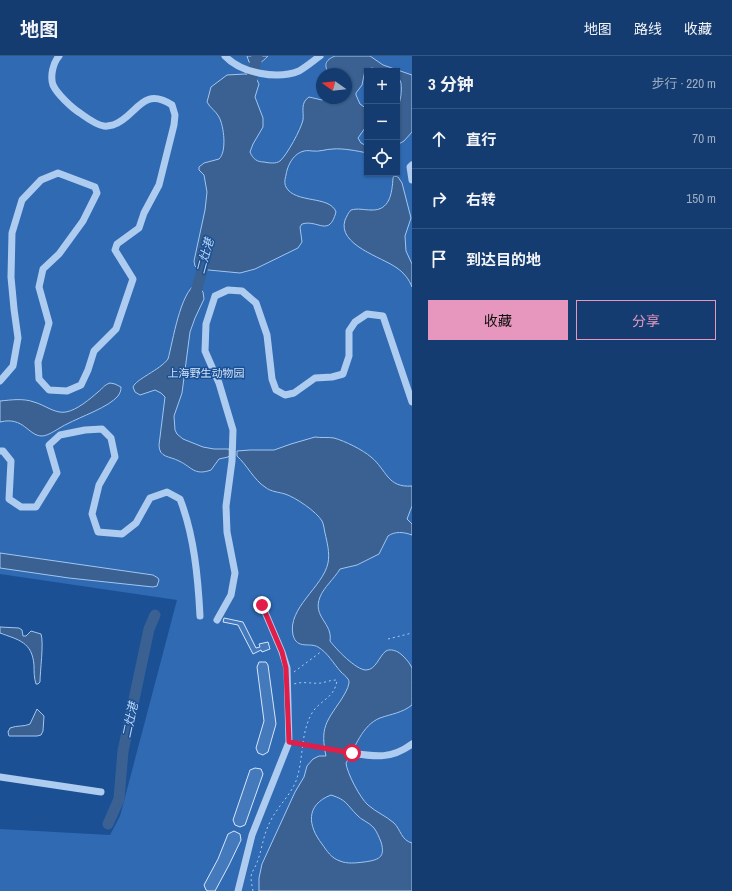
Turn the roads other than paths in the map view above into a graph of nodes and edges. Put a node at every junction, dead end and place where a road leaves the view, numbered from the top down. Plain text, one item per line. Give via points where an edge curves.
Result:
1 (59, 56) edge
2 (225, 56) edge
3 (320, 56) edge
4 (412, 165) edge
5 (412, 180) edge
6 (0, 381) edge
7 (412, 402) edge
8 (0, 451) edge
9 (262, 605) dead end
10 (200, 616) dead end
11 (217, 620) dead end
12 (411, 745) edge
13 (352, 753) road end
14 (0, 777) edge
15 (101, 792) dead end
16 (238, 891) edge

1 - 6 street via 51,78 57,92 77,111 95,123 105,127 119,123 140,104 156,98 172,105 174,125 159,185 139,228 117,244 115,250 133,279 116,329 94,350 81,385 67,391 49,390 39,379 38,362 49,323 39,287 43,269 59,254 83,221 97,193 95,187 58,173 41,180 22,200 12,233 11,277 18,338 13,366
2 - 3 street via 236,65 263,75 275,76 299,71
4 - 5 street
7 - 11 street via 383,316 367,314 355,322 349,331 350,356 343,374 315,378 294,393 285,395 276,390 272,379 268,335 256,303 242,291 228,290 215,296 206,324 205,351 219,383 233,430 226,506 227,532 235,573 232,594
8 - 10 street via 4,451 10,461 9,499 21,507 36,507 57,473 49,445 60,435 102,429 111,438 115,457 99,485 92,514 98,532 122,534 136,523 150,498 166,492 180,499 187,517 198,583
9 - 16 street via 282,652 287,677 289,742 252,835
12 - 13 street via 394,755 372,757
14 - 15 street

